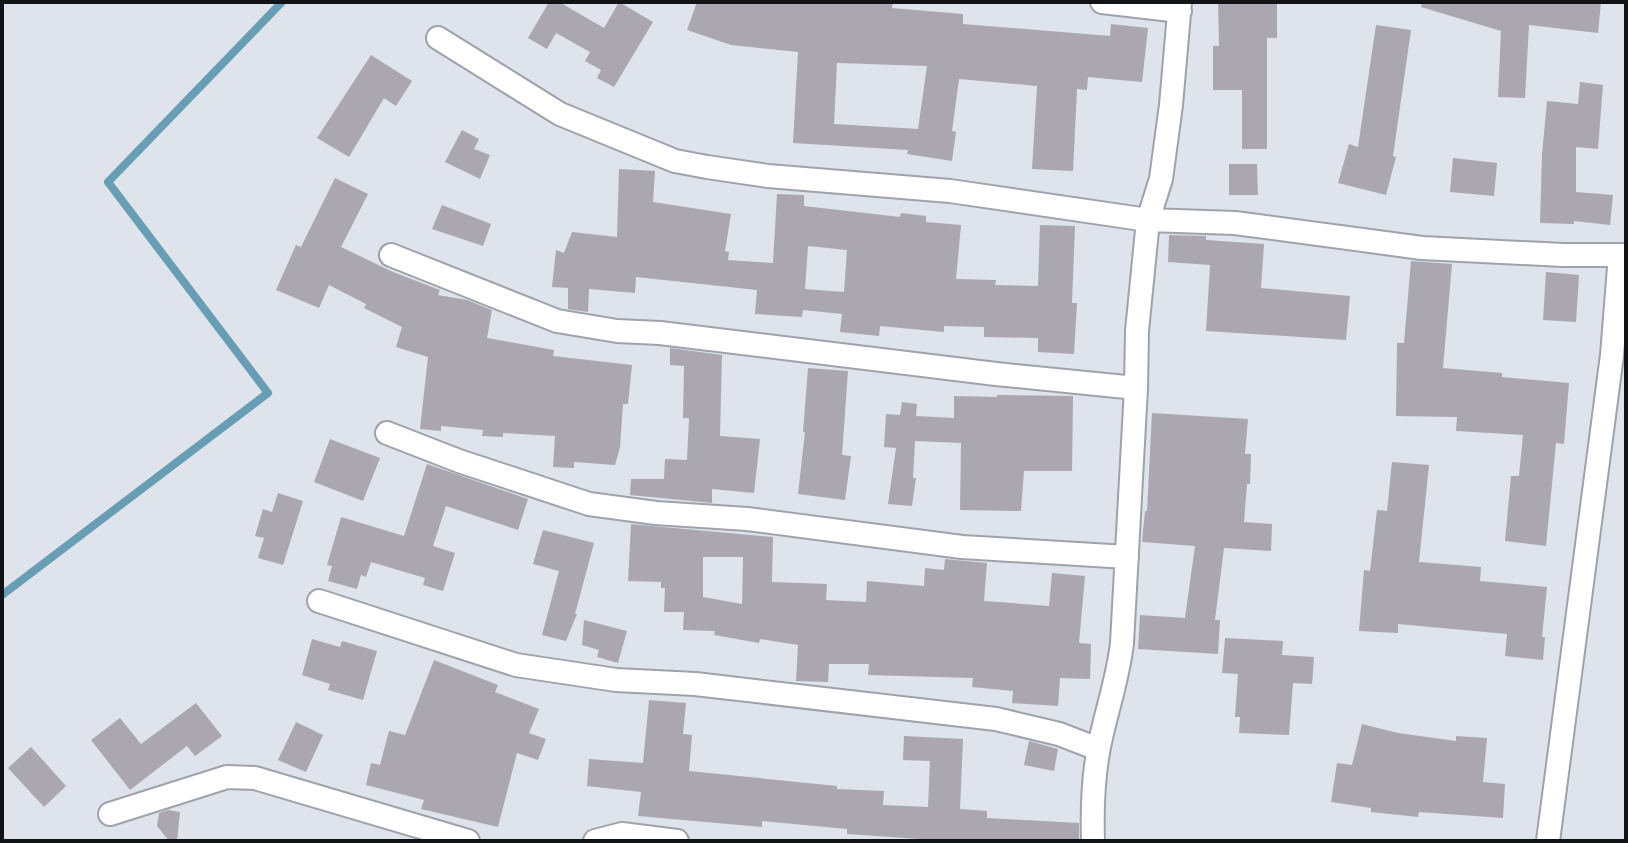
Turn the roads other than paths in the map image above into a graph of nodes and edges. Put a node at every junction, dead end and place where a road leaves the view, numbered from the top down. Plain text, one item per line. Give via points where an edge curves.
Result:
1 (1102, 2) edge
2 (1180, 7) edge
3 (438, 38) dead end
4 (1148, 220) junction
5 (391, 255) dead end
6 (1623, 255) edge
7 (1136, 388) junction
8 (387, 433) dead end
9 (1127, 557) junction
10 (319, 601) dead end
11 (1098, 749) junction
12 (110, 814) dead end
13 (468, 841) edge
14 (595, 841) edge
15 (677, 841) edge
16 (1093, 841) edge
17 (1548, 841) edge

1 - 2 street
2 - 4 street via 1161,179
3 - 4 street via 560,114 675,161 768,176 950,191
4 - 6 street via 1235,223 1422,248
4 - 7 street
5 - 7 street via 557,321
6 - 17 street
7 - 9 street
8 - 9 street via 589,504 962,547
9 - 11 street via 1118,675
10 - 11 street via 516,665 996,719
11 - 16 street
12 - 13 street via 227,777 255,778
14 - 15 street via 622,834

